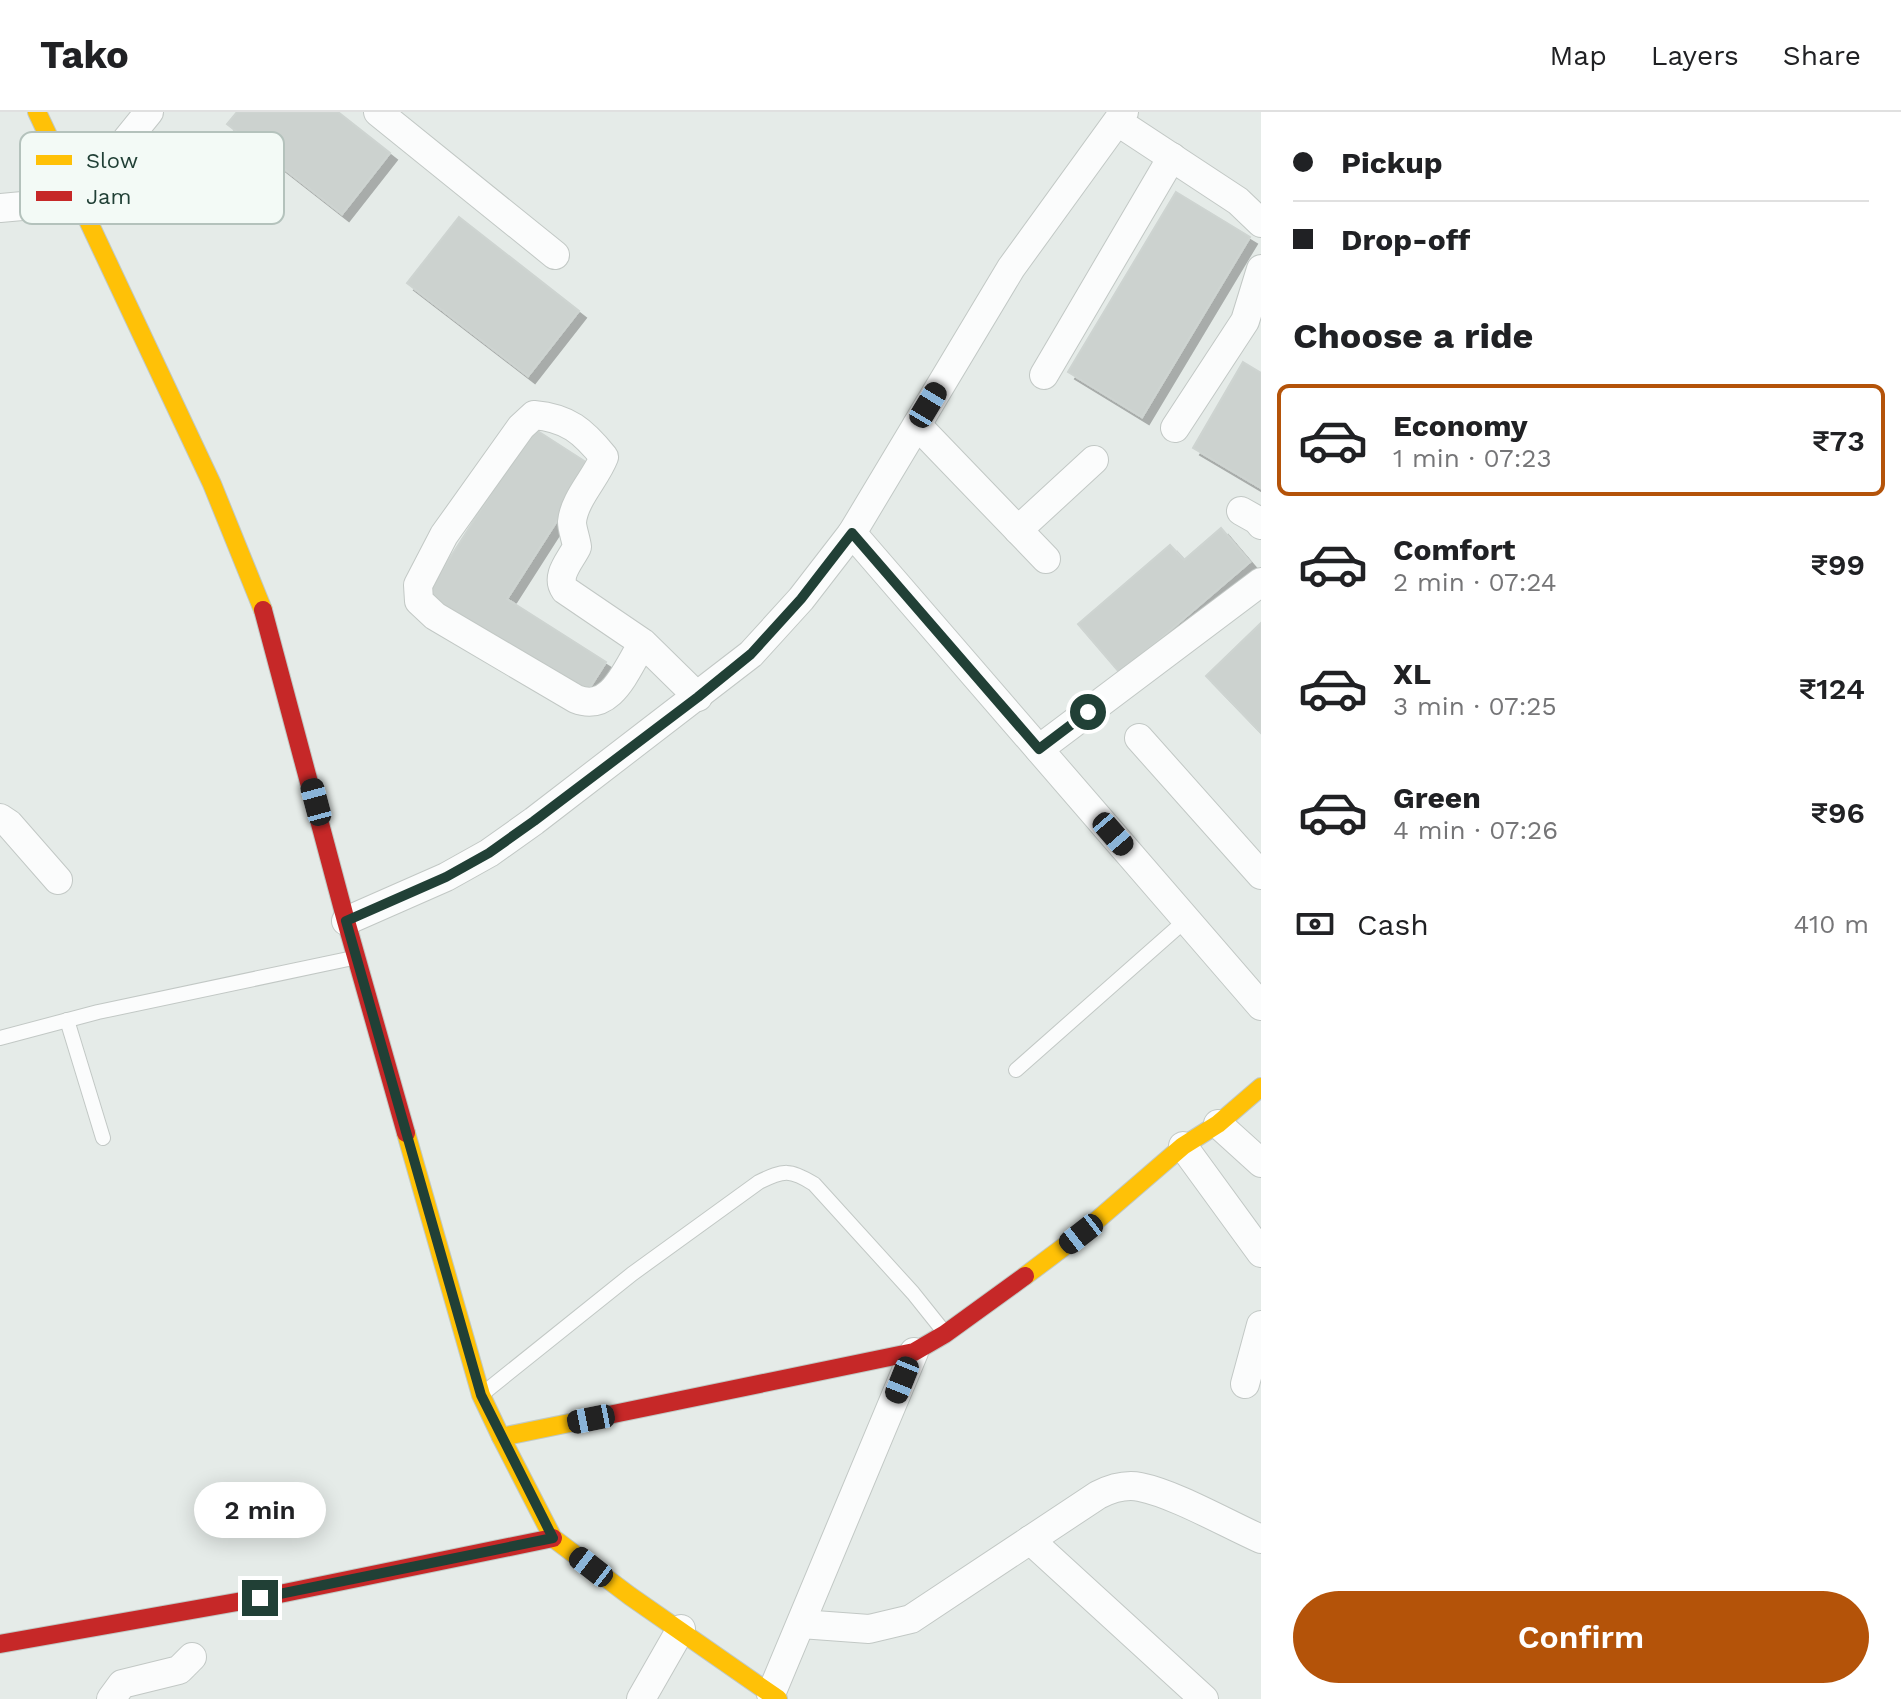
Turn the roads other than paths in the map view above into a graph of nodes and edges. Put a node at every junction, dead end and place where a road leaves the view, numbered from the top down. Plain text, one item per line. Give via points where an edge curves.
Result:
1 (37, 112) edge
2 (149, 112) edge
3 (378, 112) edge
4 (1121, 117) edge
5 (46, 132) edge
6 (133, 132) edge
7 (1172, 157) junction
8 (20, 206) edge
9 (0, 208) edge
10 (1261, 223) edge
11 (88, 224) edge
12 (555, 255) dead end
13 (1261, 269) edge
14 (1253, 328) edge
15 (1044, 375) dead end
16 (917, 425) junction
17 (1175, 428) dead end
18 (1094, 460) dead end
19 (1018, 530) junction
20 (852, 533) junction
21 (1046, 559) dead end
22 (1261, 582) edge
23 (643, 643) junction
24 (698, 697) junction
25 (1139, 738) dead end
26 (1039, 749) junction
27 (0, 818) edge
28 (1261, 875) edge
29 (58, 880) dead end
30 (1187, 919) junction
31 (346, 921) junction
32 (357, 957) junction
33 (1261, 1006) edge
34 (67, 1020) junction
35 (0, 1038) edge
36 (1016, 1070) dead end
37 (1261, 1087) edge
38 (1218, 1124) junction
39 (103, 1138) dead end
40 (1183, 1146) junction
41 (1261, 1163) edge
42 (1261, 1253) edge
43 (1261, 1325) edge
44 (945, 1334) junction
45 (914, 1352) junction
46 (1245, 1384) dead end
47 (481, 1395) junction
48 (501, 1437) junction
49 (553, 1538) junction
50 (1261, 1539) edge
51 (1030, 1540) junction
52 (801, 1624) junction
53 (681, 1629) junction
54 (0, 1644) edge
55 (192, 1657) dead end
56 (774, 1697) edge
57 (111, 1699) edge
58 (641, 1699) edge
59 (1204, 1699) edge

1 - 5 street
2 - 6 street
3 - 12 street
4 - 7 street
4 - 16 street via 1011,268
7 - 10 street
7 - 15 street
8 - 9 street
11 - 31 street via 212,484 265,616
13 - 14 street
14 - 17 street
16 - 19 street
16 - 20 street
18 - 19 street
19 - 21 street
20 - 24 street via 751,654
20 - 26 street
22 - 26 street
23 - 23 street via 610,695 588,704 435,616 419,601 418,585 444,535 534,415 557,417 571,425 604,457 576,507 572,523 577,547 560,577 561,585
23 - 24 street
24 - 31 street via 489,853
25 - 28 street
26 - 30 street
27 - 29 street
30 - 33 street
30 - 36 lane
31 - 32 street
32 - 34 lane
32 - 47 street
34 - 35 lane
34 - 39 lane
37 - 38 street
38 - 40 street
38 - 41 street
40 - 42 street
40 - 44 street via 1081,1234
43 - 46 street
44 - 45 street
44 - 47 lane via 814,1184 780,1172 632,1274
45 - 48 street
45 - 52 street
47 - 48 street
48 - 49 street
49 - 53 street
49 - 54 street
50 - 51 street via 1160,1494 1113,1487
51 - 52 street via 911,1619 869,1629
51 - 59 street
52 - 56 street
53 - 56 street
53 - 58 street
55 - 57 street via 179,1670 122,1684

